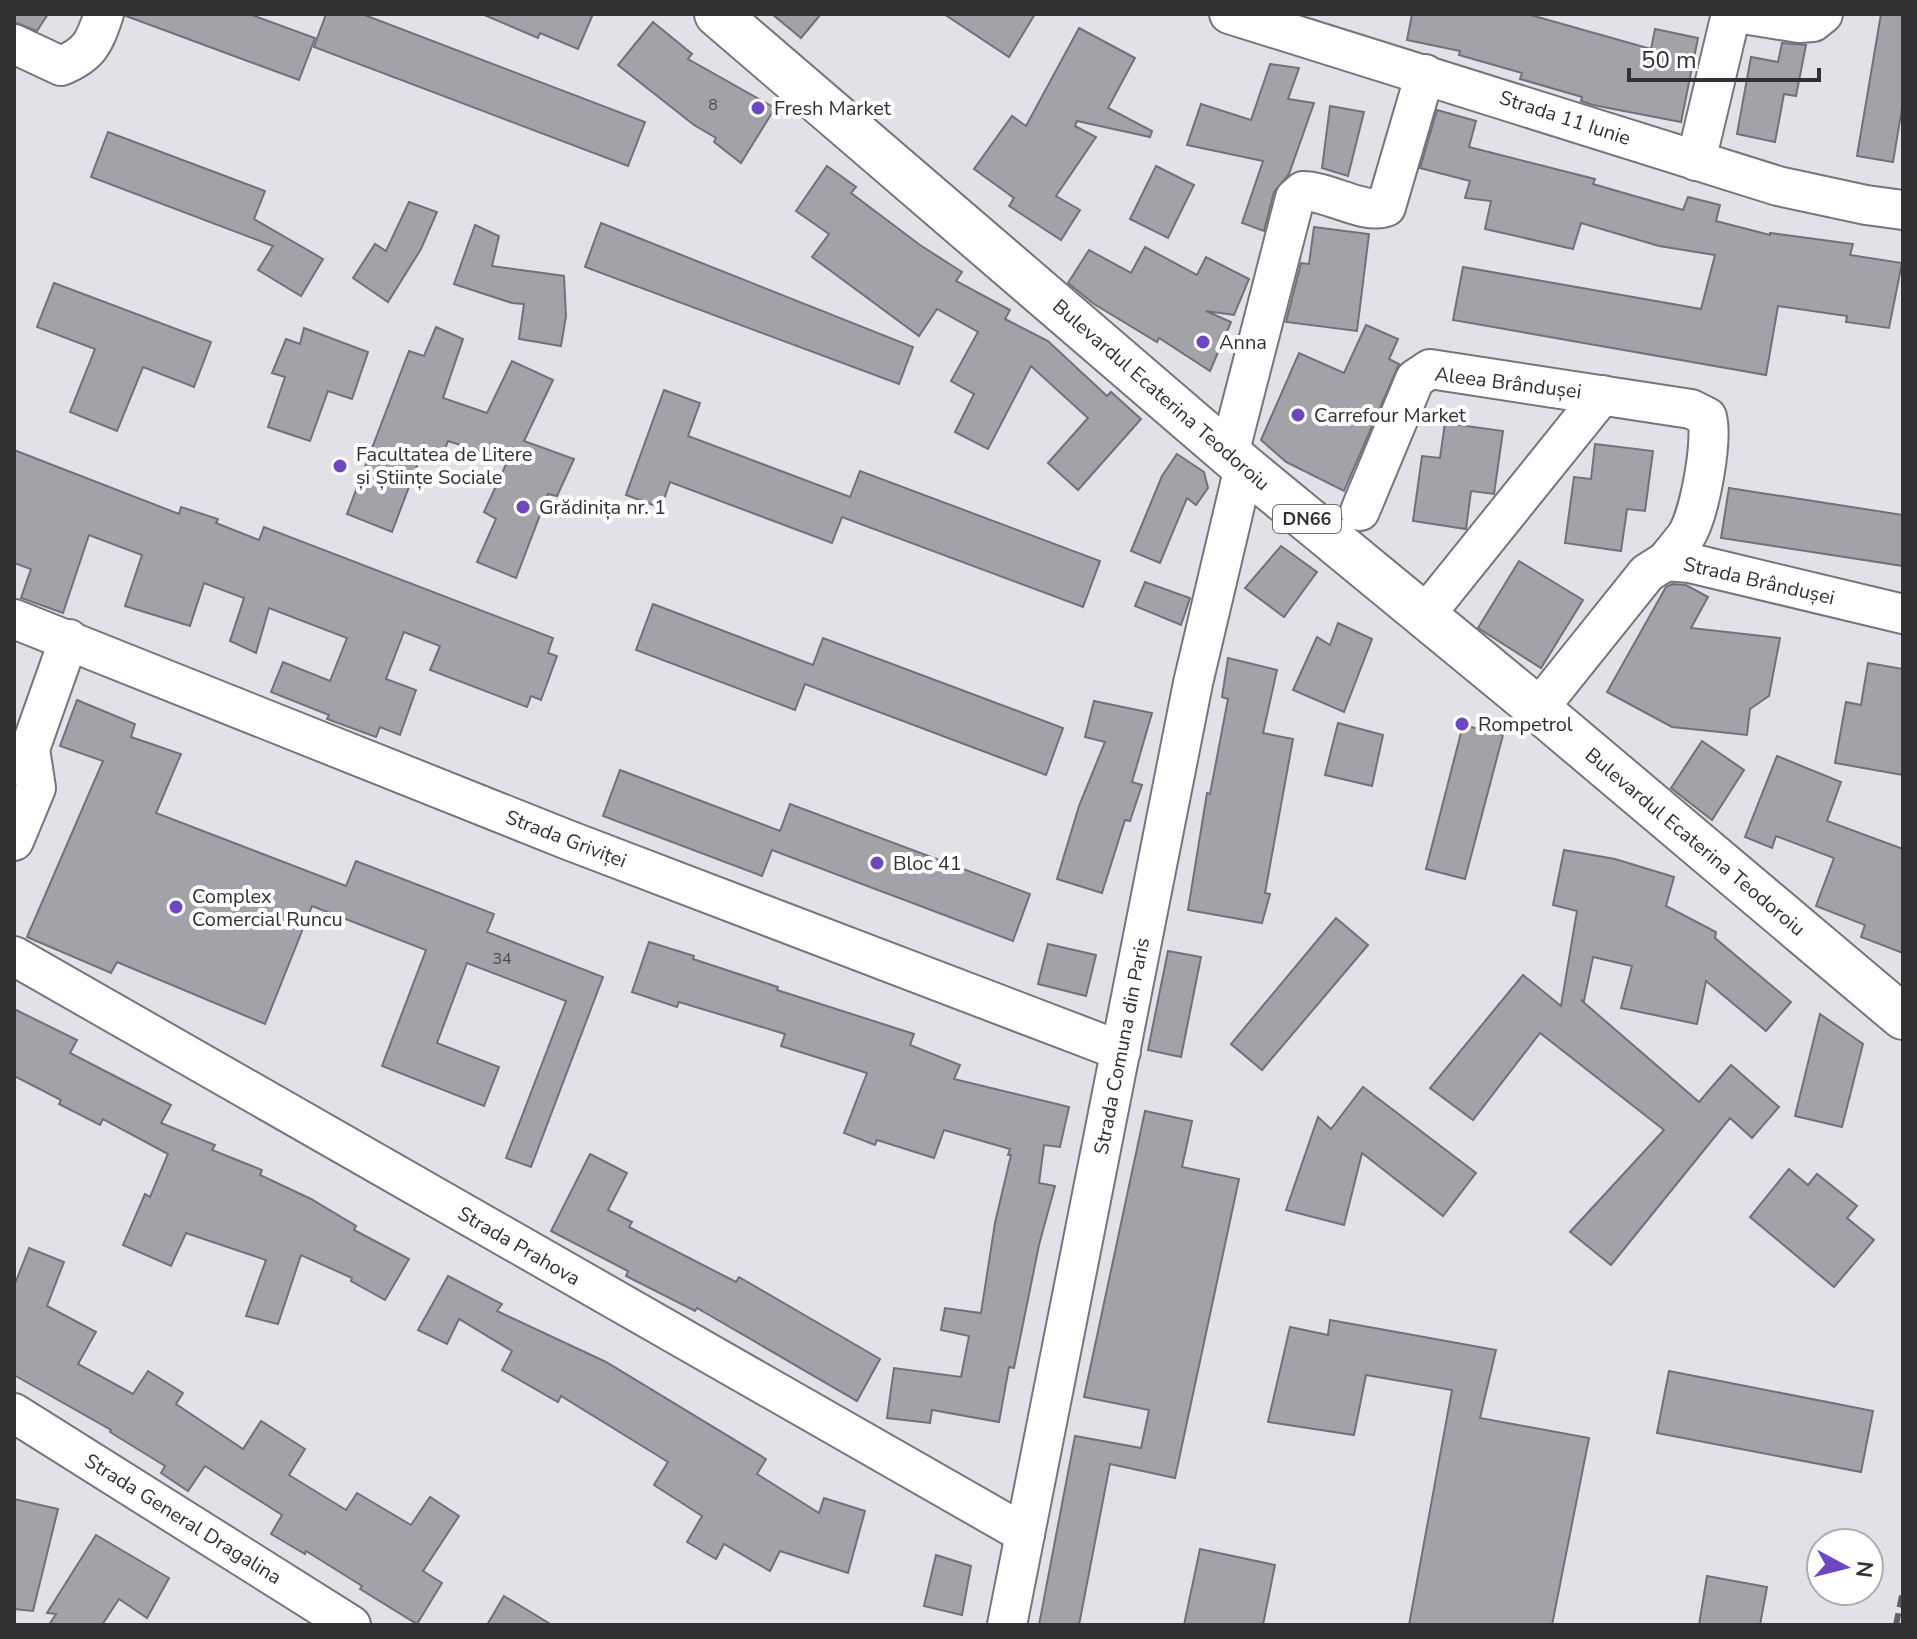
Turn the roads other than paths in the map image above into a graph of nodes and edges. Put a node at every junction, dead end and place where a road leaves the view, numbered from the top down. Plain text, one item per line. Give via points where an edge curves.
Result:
1 (104, 14) edge
2 (717, 14) edge
3 (1229, 14) edge
4 (1731, 14) edge
5 (1743, 14) edge
6 (1823, 14) edge
7 (14, 44) edge
8 (1425, 74) junction
9 (1696, 161) junction
10 (1903, 210) edge
11 (1602, 395) junction
12 (1236, 461) junction
13 (1360, 511) dead end
14 (1666, 561) junction
15 (1903, 614) edge
16 (1425, 615) junction
17 (14, 619) edge
18 (69, 639) junction
19 (1538, 709) junction
20 (14, 841) edge
21 (14, 956) edge
22 (1903, 1017) edge
23 (1121, 1051) junction
24 (14, 1413) edge
25 (1025, 1534) junction
26 (351, 1625) edge
27 (1007, 1625) edge

1 - 7 street via 94,43 80,59 61,66
2 - 12 main road, Bulevardul Ecaterina Teodoroiu / DN66
3 - 8 street, Strada 11 Iunie
4 - 9 street
5 - 6 street via 1799,23
8 - 9 street, Strada 11 Iunie
8 - 12 street, Strada Comuna din Paris via 1386,207 1373,209 1315,191 1295,198
9 - 10 street, Strada 11 Iunie via 1778,186
11 - 13 street, Aleea Brândușei via 1430,369 1415,379
11 - 14 street, Aleea Brândușei via 1691,409 1707,417 1711,432 1696,512
11 - 16 street, Aleea Brândușei
12 - 16 main road, Bulevardul Ecaterina Teodoroiu / DN66
12 - 23 street, Strada Comuna din Paris
14 - 15 street, Strada Brândușei
14 - 19 street, Strada Brândușei via 1647,573
16 - 19 main road, Bulevardul Ecaterina Teodoroiu / DN66
17 - 18 street, Strada Griviței
18 - 20 street via 30,749 36,788
18 - 23 street, Strada Griviței via 568,840
19 - 22 main road, Bulevardul Ecaterina Teodoroiu / DN66
21 - 25 street, Strada Prahova
23 - 25 street, Strada Comuna din Paris
24 - 26 street, Strada General Dragalina
25 - 27 street, Strada Comuna din Paris

